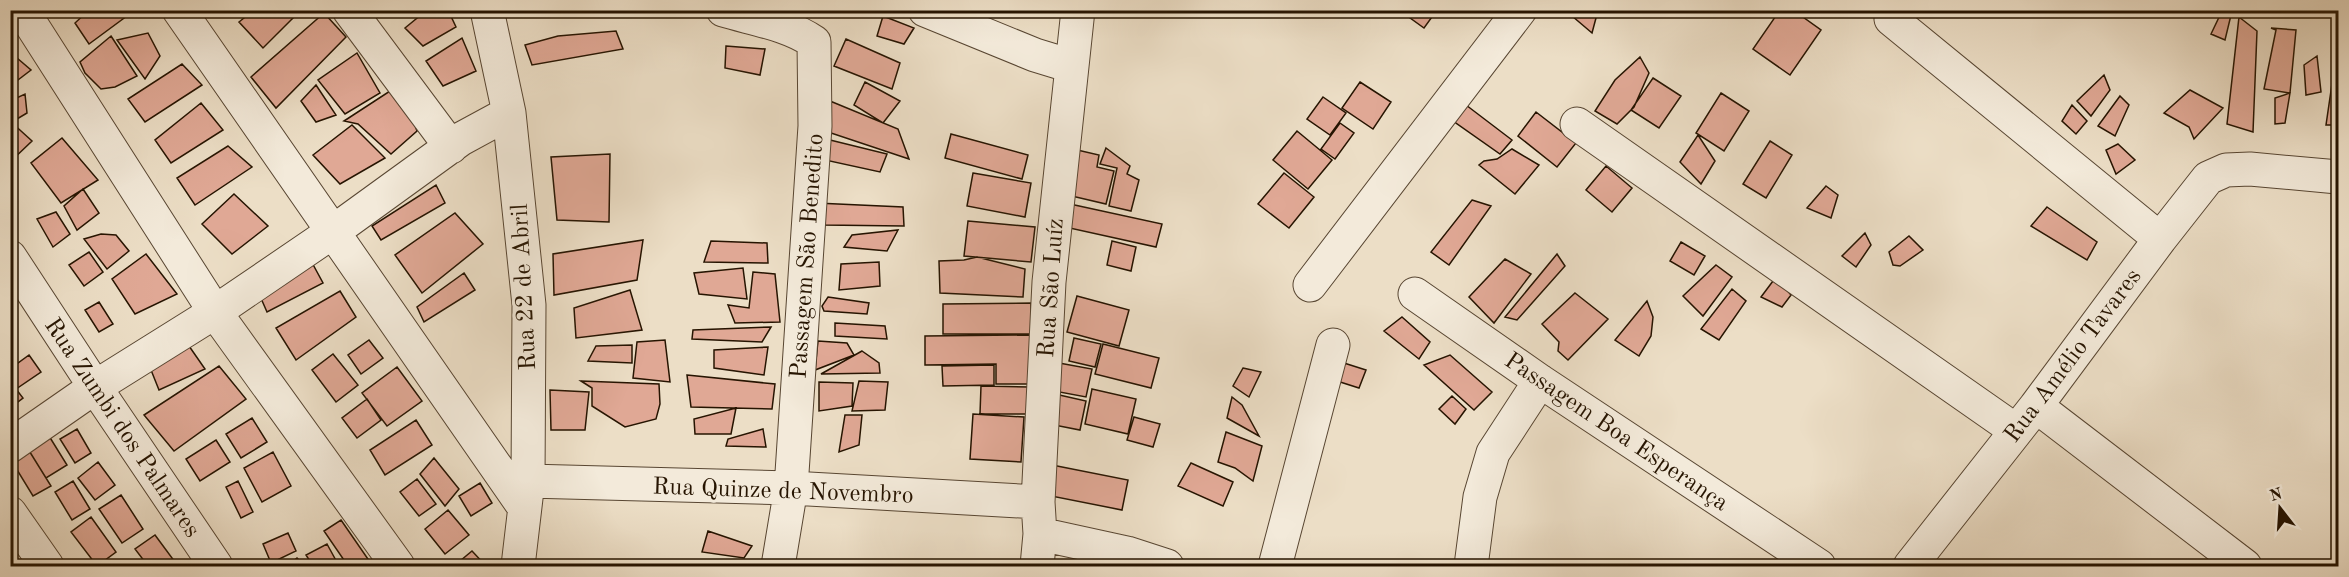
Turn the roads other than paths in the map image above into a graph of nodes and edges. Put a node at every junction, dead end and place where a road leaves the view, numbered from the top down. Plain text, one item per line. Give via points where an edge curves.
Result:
1 (22, 10) edge
2 (179, 10) edge
3 (349, 10) edge
4 (487, 10) edge
5 (723, 10) edge
6 (925, 10) edge
7 (1078, 10) edge
8 (1520, 10) edge
9 (1891, 19) dead end
10 (1071, 66) junction
11 (509, 112) junction
12 (1577, 124) dead end
13 (451, 147) junction
14 (2338, 177) edge
15 (334, 231) junction
16 (2160, 239) junction
17 (10, 257) edge
18 (1310, 285) dead end
19 (1415, 294) dead end
20 (215, 312) junction
21 (1333, 345) dead end
22 (1540, 381) junction
23 (95, 387) junction
24 (2026, 418) junction
25 (10, 446) edge
26 (791, 488) junction
27 (526, 494) junction
28 (10, 513) edge
29 (1039, 518) junction
30 (47, 567) edge
31 (216, 567) edge
32 (398, 567) edge
33 (518, 567) edge
34 (778, 567) edge
35 (1037, 567) edge
36 (1167, 567) edge
37 (1275, 567) edge
38 (1472, 567) edge
39 (1819, 567) edge
40 (1910, 567) edge
41 (2245, 567) edge

1 - 20 street
2 - 15 street
3 - 13 street
4 - 11 street, Rua 22 de Abril
5 - 26 street, Passagem São Benedito via 802,34 814,42 815,126
6 - 10 street
7 - 10 street, Rua São Luíz
8 - 18 street
9 - 16 street
10 - 29 street, Rua São Luíz via 1048,282
11 - 13 street
11 - 27 street, Rua 22 de Abril via 529,305
12 - 24 street
13 - 15 street
14 - 16 street, Rua Amélio Tavares via 2226,170 2208,178
15 - 20 street
15 - 27 street
16 - 24 street, Rua Amélio Tavares
17 - 23 street, Rua Zumbi dos Palmares
19 - 22 street, Passagem Boa Esperança
20 - 23 street
20 - 32 street
21 - 37 street
22 - 38 street via 1493,453 1480,497
22 - 39 street, Passagem Boa Esperança
23 - 25 street
23 - 31 street, Rua Zumbi dos Palmares
24 - 40 street, Rua Amélio Tavares
24 - 41 street
26 - 27 street, Rua Quinze de Novembro
26 - 29 street, Rua Quinze de Novembro
26 - 34 street, Passagem São Benedito
27 - 33 street, Rua 22 de Abril
28 - 30 street
29 - 35 street, Rua São Luíz
29 - 36 street, Rua Quinze de Novembro

